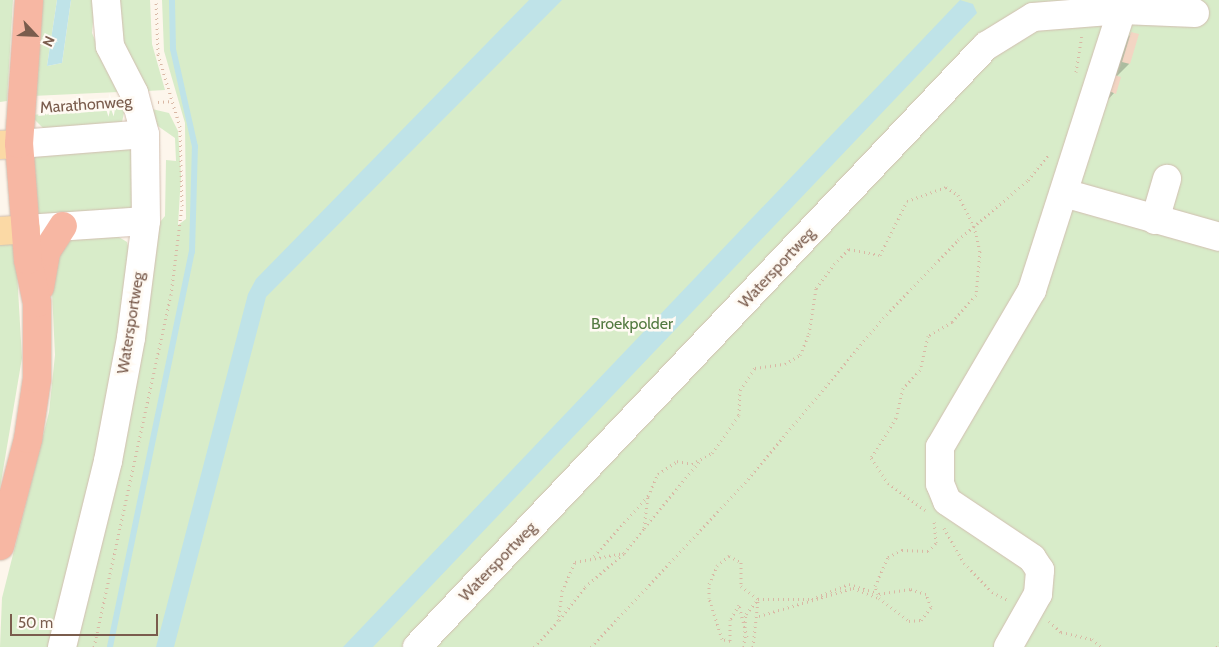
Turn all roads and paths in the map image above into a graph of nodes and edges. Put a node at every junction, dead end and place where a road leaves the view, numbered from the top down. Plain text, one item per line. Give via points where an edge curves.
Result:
1 (29, 0) edge
2 (106, 0) edge
3 (156, 0) edge
4 (1028, 8) edge
5 (1122, 10) junction
6 (1087, 12) junction
7 (1195, 13) dead end
8 (1075, 75) dead end
9 (137, 102) junction
10 (20, 110) junction
11 (145, 134) junction
12 (10, 144) edge
13 (1051, 147) dead end
14 (1167, 179) dead end
15 (1064, 192) junction
16 (1155, 220) junction
17 (146, 221) junction
18 (63, 226) junction
19 (974, 226) junction
20 (13, 230) edge
21 (1219, 237) edge
22 (37, 303) junction
23 (701, 460) junction
24 (648, 496) junction
25 (644, 528) junction
26 (0, 546) edge
27 (624, 553) junction
28 (593, 556) junction
29 (878, 594) junction
30 (758, 599) junction
31 (759, 616) junction
32 (558, 621) junction
33 (755, 634) junction
34 (747, 637) junction
35 (1219, 642) edge
36 (62, 647) edge
37 (417, 647) edge
38 (534, 647) edge
39 (591, 647) edge
40 (744, 647) edge
41 (753, 647) edge
42 (1008, 647) edge
43 (1217, 647) edge

1 - 10 highway
2 - 9 street, Watersportweg via 110,46
3 - 9 path, Marathonweg via 154,32 173,101
4 - 6 street, Watersportweg
4 - 37 street, Watersportweg via 986,46
5 - 6 street, Watersportweg
5 - 7 street, Watersportweg
5 - 15 street
6 - 8 path
9 - 10 path, Marathonweg
9 - 11 street, Watersportweg
10 - 12 highway
11 - 12 street, Marathonweg
11 - 17 street, Watersportweg
12 - 20 highway
13 - 19 path via 1028,180
14 - 16 street
15 - 16 street
15 - 42 street via 1032,290 940,447 938,465 947,501 1032,558 1040,570 1038,594
16 - 21 street
17 - 18 street
17 - 36 street, Watersportweg via 131,338 108,461
18 - 20 street
18 - 22 highway via 46,252
19 - 23 path via 952,189 939,188 907,201 880,255 849,249 816,288 809,334 800,355 785,364 762,365 748,374 735,424
19 - 29 path via 980,251 976,296 952,322 928,336 920,370 904,388 896,418 871,458 888,483 933,516 936,543 928,551 902,550 888,557 878,574
19 - 39 path via 883,318 748,479
20 - 22 highway
22 - 26 highway via 34,406
23 - 24 path via 692,464 677,461 665,467
23 - 25 path
24 - 25 path
24 - 28 path
25 - 27 path
27 - 28 path
27 - 32 path via 585,587
28 - 32 path via 575,562 567,576
29 - 30 path via 849,584 812,599
29 - 31 path via 916,589 930,600 930,611 911,622 879,598 846,588
30 - 31 path
30 - 34 path via 746,614
30 - 34 path via 741,586 741,562 729,556 717,566 709,584 722,639 730,641 730,620 739,605 741,627
31 - 33 path
32 - 38 path
33 - 34 path
33 - 41 path
34 - 40 path
35 - 43 path

